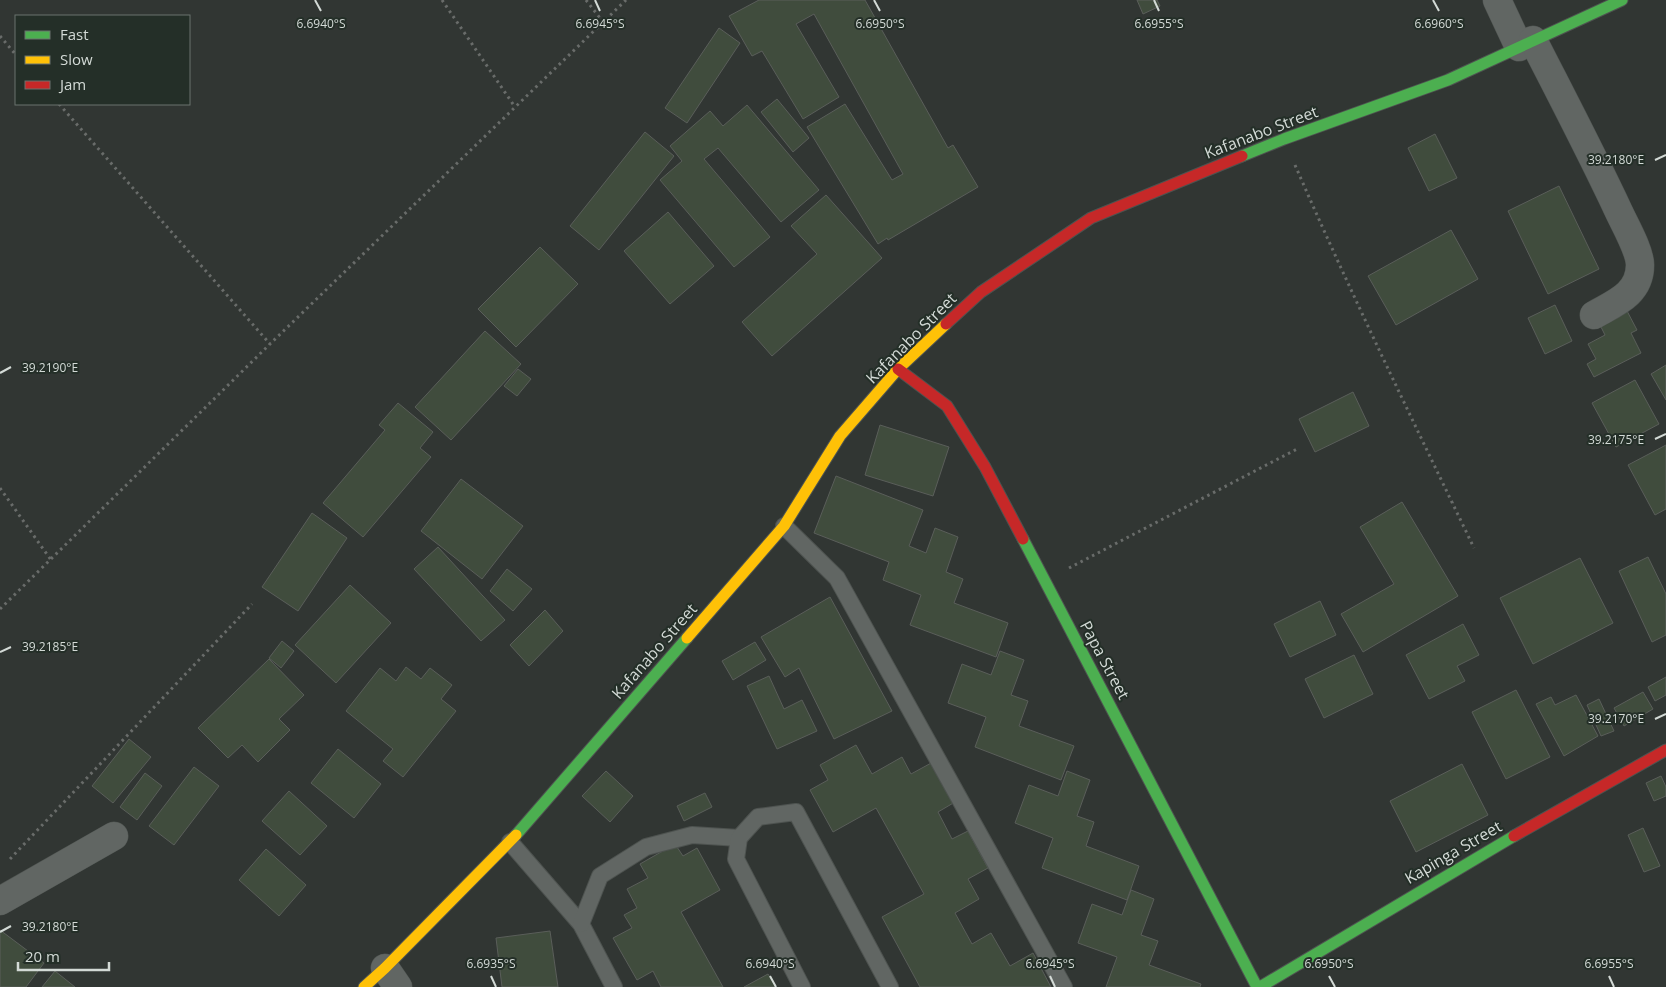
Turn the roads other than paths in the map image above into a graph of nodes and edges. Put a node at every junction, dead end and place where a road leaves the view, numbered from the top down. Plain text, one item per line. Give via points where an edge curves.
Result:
1 (1497, 0) edge
2 (1622, 0) edge
3 (1526, 44) junction
4 (1594, 315) dead end
5 (898, 369) junction
6 (784, 526) junction
7 (1666, 750) edge
8 (114, 836) dead end
9 (739, 838) junction
10 (510, 842) junction
11 (0, 901) edge
12 (581, 924) junction
13 (392, 977) edge
14 (364, 987) edge
15 (614, 987) edge
16 (802, 987) edge
17 (890, 987) edge
18 (1064, 987) edge
19 (1259, 987) edge

1 - 3 street
2 - 3 street, Kafanabo Street
3 - 4 street via 1603,178 1635,246 1640,265 1635,285 1624,299
3 - 5 street, Kafanabo Street via 1448,80 1284,139 1091,218 981,292
5 - 6 street, Kafanabo Street via 840,436
5 - 19 street, Papa Street via 947,406 985,467
6 - 10 street, Kafanabo Street
6 - 18 lane via 837,578
7 - 19 street, Kapinga Street via 1425,886
8 - 11 street
9 - 12 lane via 692,835 646,847 600,876
9 - 16 lane via 736,859
9 - 17 lane via 758,817 796,812
10 - 12 lane
10 - 13 street, Kafanabo Street
12 - 15 lane
13 - 14 street, Kafanabo Street

